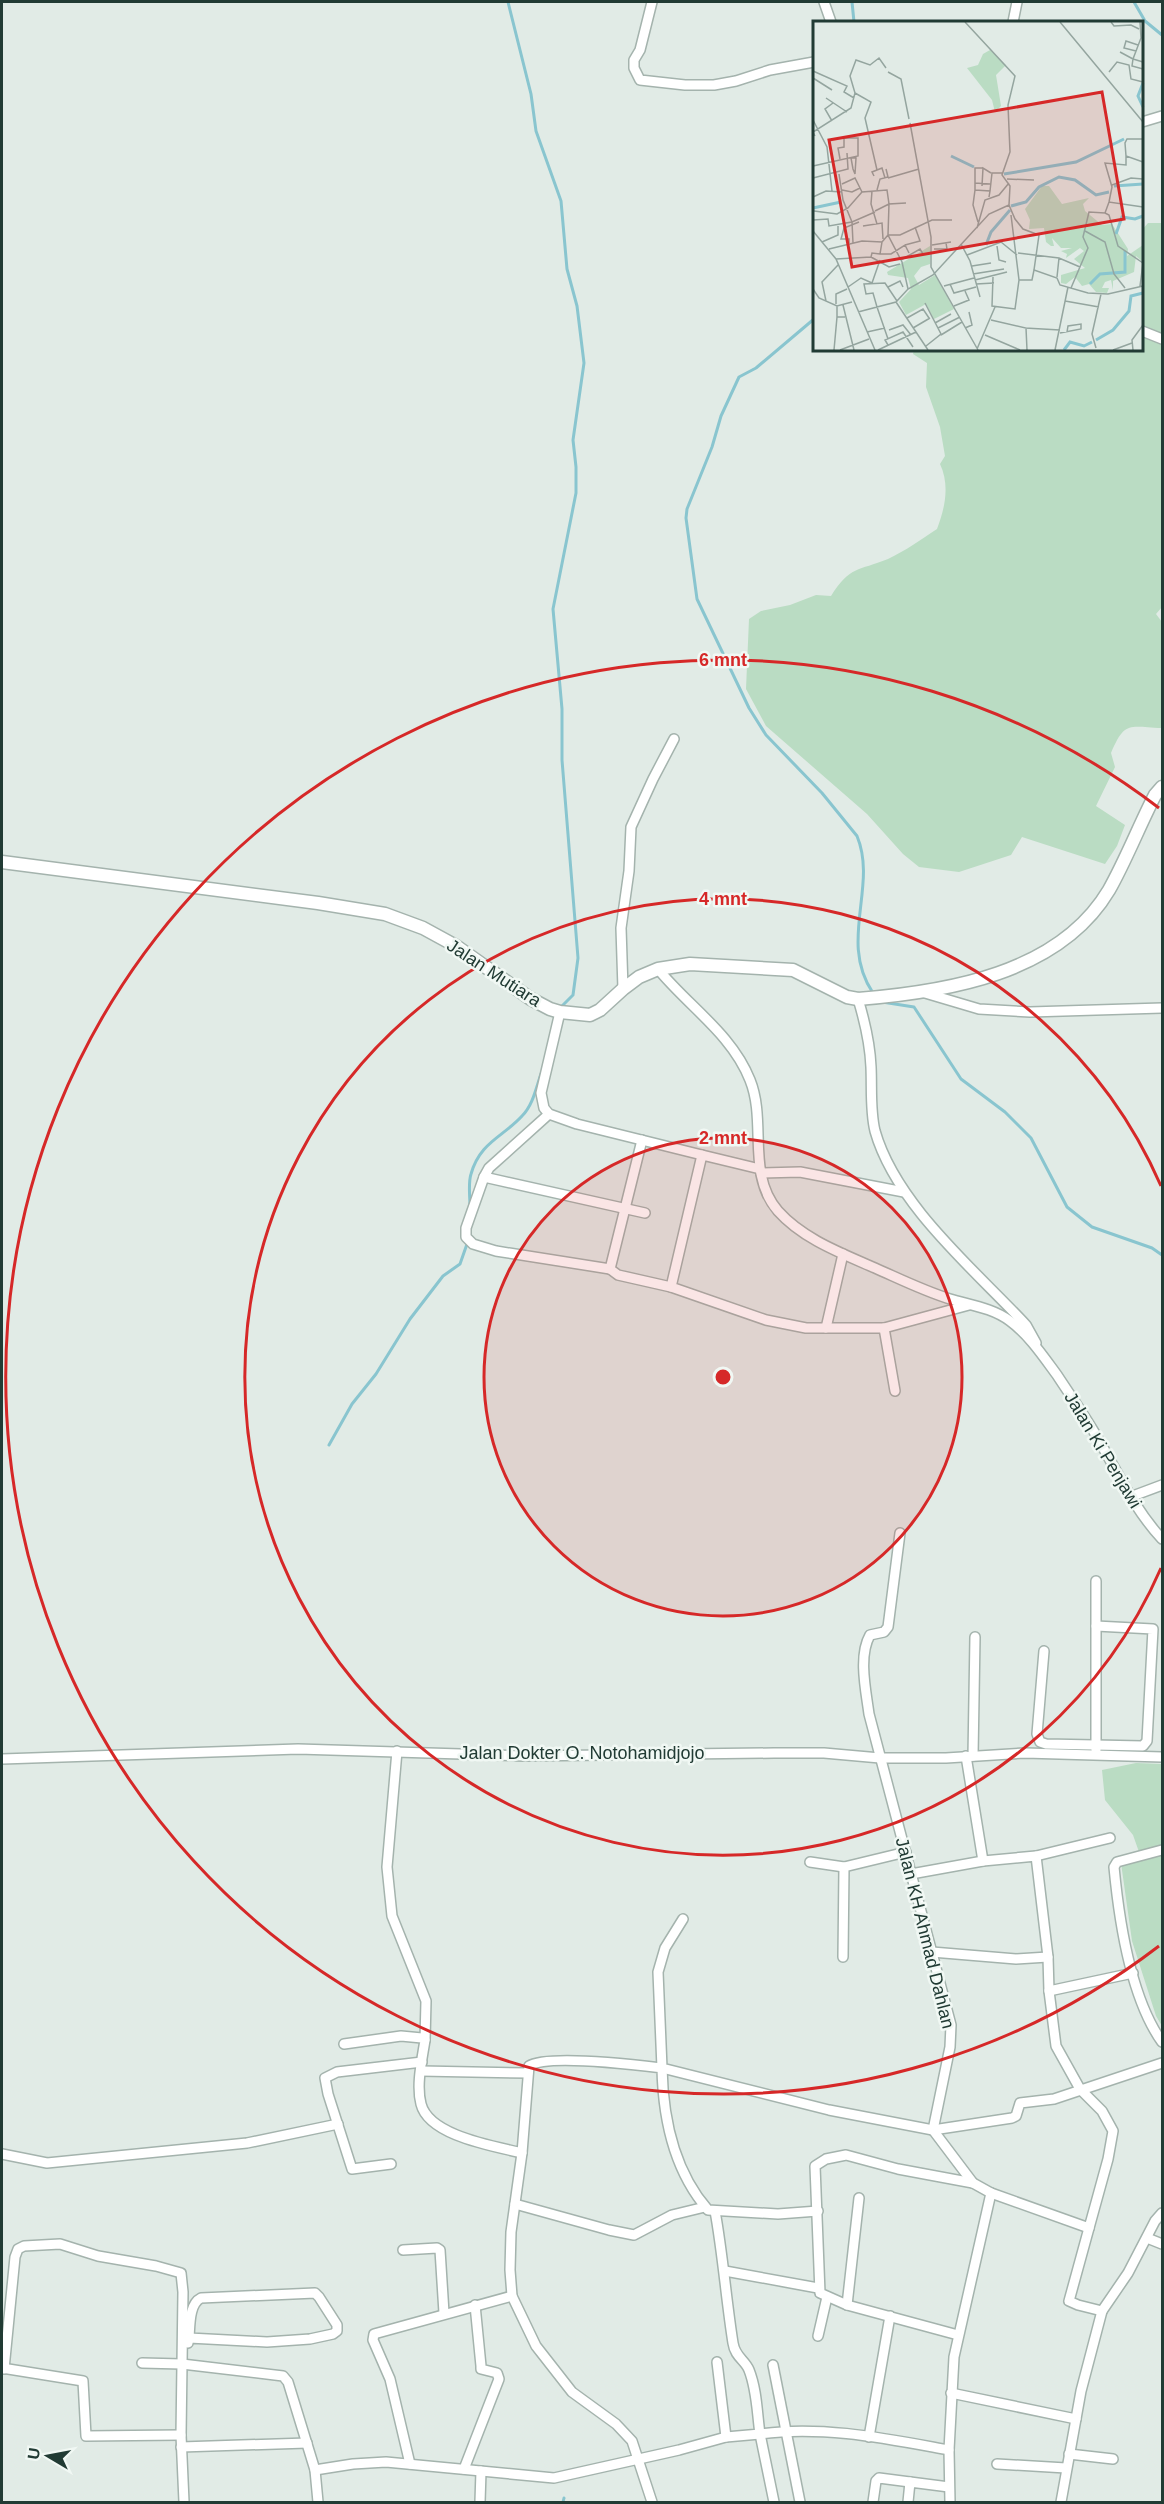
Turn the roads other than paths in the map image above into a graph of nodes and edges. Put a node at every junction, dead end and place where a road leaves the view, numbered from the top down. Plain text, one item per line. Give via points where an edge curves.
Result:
1 (652, 2) edge
2 (824, 2) edge
3 (1017, 2) edge
4 (831, 21) edge
5 (1013, 21) edge
6 (813, 62) edge
7 (1162, 116) edge
8 (1143, 122) edge
9 (1143, 331) edge
10 (1162, 339) edge
11 (674, 739) dead end
12 (1162, 788) edge
13 (2, 862) edge
14 (658, 969) junction
15 (623, 989) junction
16 (922, 992) junction
17 (858, 999) junction
18 (1162, 1008) edge
19 (559, 1012) junction
20 (549, 1114) junction
21 (642, 1140) junction
22 (702, 1155) junction
23 (760, 1171) junction
24 (484, 1177) junction
25 (904, 1192) junction
26 (626, 1209) junction
27 (645, 1213) dead end
28 (843, 1254) junction
29 (610, 1269) junction
30 (671, 1287) junction
31 (971, 1304) junction
32 (826, 1328) junction
33 (884, 1328) junction
34 (1038, 1348) junction
35 (895, 1391) dead end
36 (1162, 1485) edge
37 (1130, 1497) junction
38 (900, 1533) dead end
39 (1162, 1539) edge
40 (1096, 1581) dead end
41 (1096, 1626) junction
42 (975, 1637) dead end
43 (1044, 1651) dead end
44 (1096, 1743) junction
45 (397, 1751) junction
46 (1095, 1755) junction
47 (969, 1756) junction
48 (1162, 1757) edge
49 (880, 1758) junction
50 (2, 1759) edge
51 (1110, 1838) dead end
52 (1162, 1850) edge
53 (906, 1852) junction
54 (1036, 1856) junction
55 (983, 1861) junction
56 (810, 1862) dead end
57 (844, 1867) junction
58 (911, 1874) junction
59 (683, 1919) dead end
60 (932, 1952) junction
61 (843, 1957) dead end
62 (1048, 1957) junction
63 (1133, 1973) junction
64 (1050, 1991) junction
65 (425, 2040) junction
66 (1162, 2042) edge
67 (344, 2044) dead end
68 (1162, 2063) edge
69 (422, 2067) junction
70 (662, 2068) junction
71 (528, 2073) junction
72 (1080, 2089) junction
73 (338, 2124) junction
74 (933, 2130) junction
75 (522, 2153) junction
76 (2, 2154) edge
77 (391, 2164) dead end
78 (973, 2184) junction
79 (991, 2193) junction
80 (859, 2198) dead end
81 (515, 2204) junction
82 (705, 2206) junction
83 (715, 2211) junction
84 (818, 2211) junction
85 (1162, 2213) edge
86 (1089, 2228) junction
87 (1147, 2238) junction
88 (1162, 2244) edge
89 (403, 2250) dead end
90 (725, 2271) junction
91 (818, 2288) junction
92 (512, 2296) junction
93 (827, 2297) junction
94 (475, 2305) junction
95 (847, 2305) junction
96 (1102, 2311) junction
97 (444, 2313) junction
98 (890, 2316) junction
99 (958, 2335) junction
100 (818, 2336) dead end
101 (189, 2338) junction
102 (717, 2362) dead end
103 (142, 2363) dead end
104 (185, 2364) junction
105 (773, 2365) dead end
106 (3, 2368) edge
107 (951, 2393) junction
108 (1076, 2420) junction
109 (786, 2430) junction
110 (181, 2434) junction
111 (760, 2434) junction
112 (726, 2437) junction
113 (868, 2437) junction
114 (308, 2443) junction
115 (181, 2448) junction
116 (949, 2450) junction
117 (1069, 2454) junction
118 (639, 2458) junction
119 (1113, 2459) dead end
120 (410, 2464) junction
121 (997, 2464) dead end
122 (1066, 2468) junction
123 (464, 2469) junction
124 (315, 2470) junction
125 (482, 2471) junction
126 (910, 2482) junction
127 (949, 2487) junction
128 (184, 2502) edge
129 (318, 2502) edge
130 (480, 2502) edge
131 (652, 2502) edge
132 (774, 2502) edge
133 (800, 2502) edge
134 (873, 2502) edge
135 (908, 2502) edge
136 (950, 2502) edge
137 (1061, 2502) edge

1 - 6 street via 634,60 640,80 714,85
2 - 4 street
3 - 5 street
7 - 8 street
9 - 10 street
11 - 15 street via 631,827 621,928
12 - 16 street, Jalan Mutiara via 1108,891 1091,915 1067,936 996,976
13 - 19 street, Jalan Mutiara via 385,914 448,942 531,999
14 - 15 street, Jalan Mutiara
14 - 17 street, Jalan Mutiara via 690,964 793,970
14 - 23 street via 726,1040 751,1080 756,1100
15 - 19 street, Jalan Mutiara via 590,1015
16 - 17 street, Jalan Mutiara
16 - 18 street via 979,1009 1030,1012
17 - 25 street via 869,1045 876,1132
19 - 20 street via 541,1094
20 - 21 street
20 - 24 street
21 - 22 street
21 - 26 street
22 - 23 street
22 - 30 street
23 - 25 street via 800,1172
23 - 28 street via 771,1201 788,1220
24 - 26 street
24 - 29 street via 466,1233 472,1244
25 - 34 street via 1026,1325
26 - 27 street
26 - 29 street
28 - 31 street via 922,1289
28 - 32 street
29 - 30 street via 618,1275
30 - 32 street via 766,1320
31 - 33 street
31 - 34 street via 1001,1315
32 - 33 street
33 - 35 street
34 - 37 street, Jalan Ki Penjawi via 1082,1411
36 - 37 street
37 - 39 street, Jalan Ki Penjawi
38 - 49 street, Jalan KH Ahmad Dahlan via 888,1627 868,1637 865,1660 869,1714
40 - 41 street
41 - 44 street
41 - 44 street via 1148,1627 1154,1632 1147,1741 1141,1746
42 - 47 street
43 - 44 street via 1038,1739 1046,1744
44 - 46 street
45 - 49 street, Jalan Dokter O. Notohamidjojo via 524,1756 824,1753
45 - 50 street, Jalan Dokter O. Notohamidjojo via 277,1749
45 - 65 street via 388,1877 392,1916 426,2001
46 - 47 street, Jalan Dokter O. Notohamidjojo
46 - 48 street, Jalan Dokter O. Notohamidjojo
47 - 49 street, Jalan Dokter O. Notohamidjojo
47 - 55 street
49 - 53 street, Jalan KH Ahmad Dahlan
51 - 54 street
52 - 63 street via 1114,1865
53 - 57 street
53 - 58 street, Jalan KH Ahmad Dahlan
54 - 55 street
54 - 62 street
55 - 58 street
56 - 57 street
57 - 61 street
58 - 60 street, Jalan KH Ahmad Dahlan
59 - 70 street via 665,1948 658,1972
60 - 62 street via 1016,1959
60 - 74 street, Jalan KH Ahmad Dahlan via 952,2031
62 - 64 street
63 - 64 street
63 - 66 street via 1151,2024
64 - 72 street via 1056,2046
65 - 67 street via 401,2036
65 - 69 street
68 - 72 street
69 - 71 street
69 - 73 street via 329,2075 325,2079
69 - 75 street via 422,2106 434,2123 474,2140
70 - 71 street via 546,2062 530,2064
70 - 74 street via 829,2110
70 - 82 street via 662,2098 672,2146
71 - 75 street
72 - 74 street via 1053,2099 1020,2103 1014,2117
72 - 86 street via 1102,2111 1113,2131
73 - 76 street via 247,2143 47,2163
73 - 77 street via 352,2169
74 - 78 street
75 - 81 street
78 - 79 street
78 - 84 street via 841,2156 815,2166
79 - 86 street
79 - 99 street
80 - 95 street
81 - 82 street via 634,2235 672,2215
81 - 92 street via 510,2251
82 - 83 street
83 - 84 street
83 - 90 street
84 - 91 street
85 - 87 street
86 - 96 street via 1070,2301
87 - 88 street
87 - 96 street
89 - 97 street via 440,2250
90 - 91 street
90 - 111 street via 734,2348 749,2368
91 - 93 street
92 - 94 street
92 - 118 street via 536,2346 550,2364 572,2392 625,2432
93 - 95 street
93 - 100 street
94 - 97 street
94 - 123 street via 481,2366 496,2373 499,2379
95 - 98 street
96 - 108 street
97 - 120 street via 373,2336 390,2379
98 - 99 street
98 - 113 street
99 - 107 street
101 - 101 street via 193,2307 201,2298 315,2294 337,2325 333,2334 288,2341
101 - 104 street
102 - 112 street
103 - 104 street
104 - 106 street via 181,2273 60,2244 18,2249
104 - 110 street
104 - 114 street via 283,2376
105 - 109 street
106 - 110 street via 83,2381 86,2436
107 - 108 street
107 - 116 street
108 - 117 street
109 - 111 street
109 - 113 street
109 - 133 street
110 - 115 street
111 - 112 street
111 - 132 street
112 - 118 street
113 - 116 street
114 - 115 street
114 - 124 street
115 - 128 street
116 - 127 street
117 - 119 street
117 - 122 street
118 - 125 street via 554,2478
118 - 131 street
120 - 123 street
120 - 124 street via 371,2462
121 - 122 street
122 - 137 street
123 - 125 street
124 - 129 street
125 - 130 street
126 - 127 street
126 - 134 street via 878,2478
126 - 135 street
127 - 136 street

